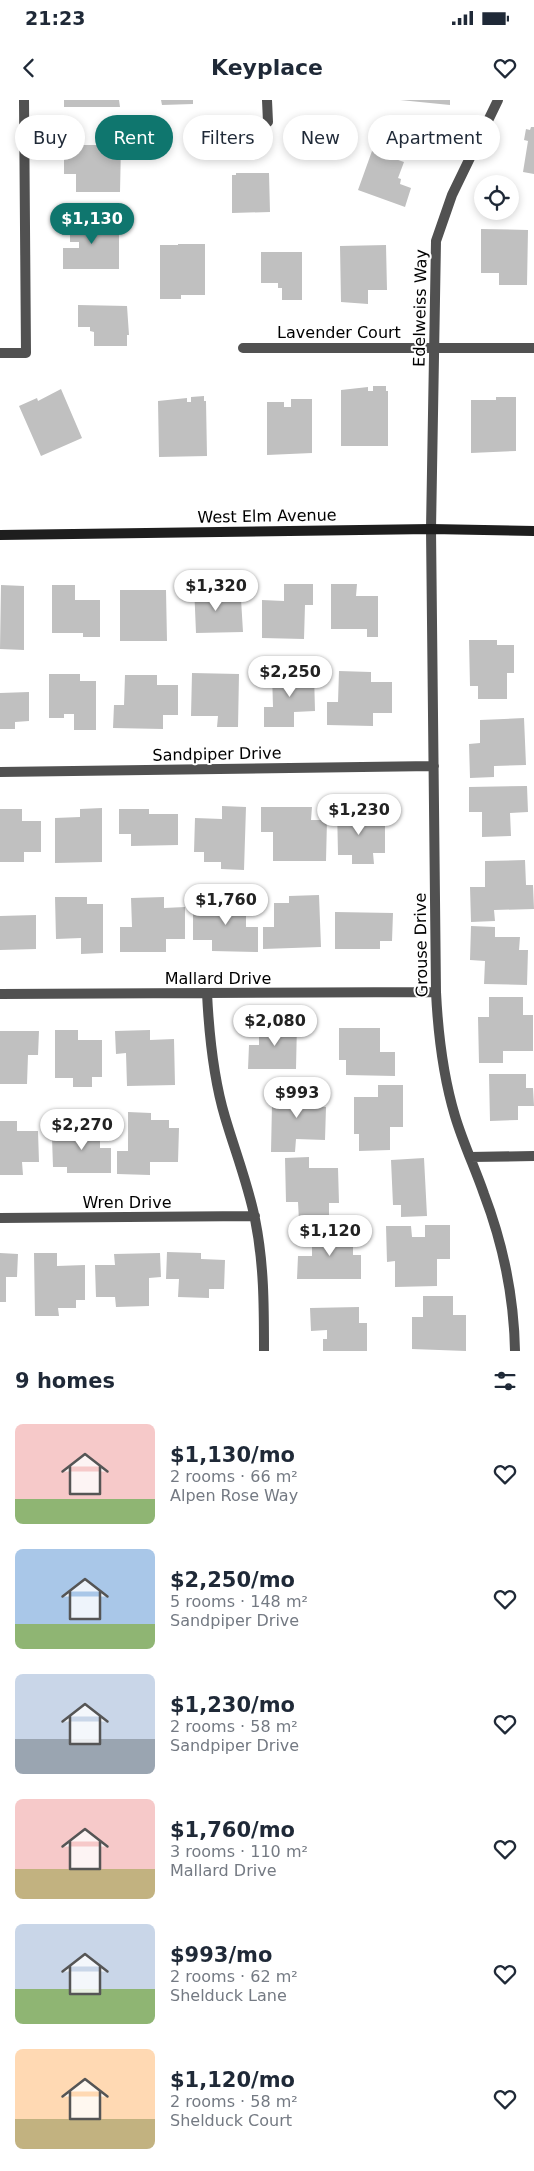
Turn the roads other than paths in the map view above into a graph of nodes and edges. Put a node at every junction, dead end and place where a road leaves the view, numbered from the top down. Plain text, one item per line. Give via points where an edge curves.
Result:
1 (24, 100) edge
2 (267, 100) edge
3 (498, 100) edge
4 (268, 115) edge
5 (434, 347) junction
6 (243, 348) dead end
7 (534, 348) edge
8 (0, 353) edge
9 (431, 529) junction
10 (534, 530) edge
11 (0, 535) edge
12 (434, 766) junction
13 (0, 772) edge
14 (436, 992) junction
15 (207, 993) junction
16 (0, 994) edge
17 (534, 1156) edge
18 (470, 1157) junction
19 (255, 1216) junction
20 (0, 1218) edge
21 (264, 1351) edge
22 (515, 1351) edge

1 - 8 street via 26,353
2 - 4 street
3 - 5 street, Edelweiss Way via 452,196 436,241
5 - 6 street, Lavender Court
5 - 7 street, Lavender Court
5 - 9 street, Edelweiss Way
9 - 10 street, West Elm Avenue
9 - 11 street, West Elm Avenue
9 - 12 street, Grouse Drive
12 - 13 street, Sandpiper Drive
12 - 14 street, Grouse Drive
14 - 15 street, Mallard Drive
14 - 18 street, Grouse Drive via 443,1067
15 - 16 street, Mallard Drive
15 - 19 street via 216,1078
17 - 18 street
18 - 22 street, Grouse Drive via 498,1237 509,1288
19 - 20 street, Wren Drive
19 - 21 street via 264,1282

